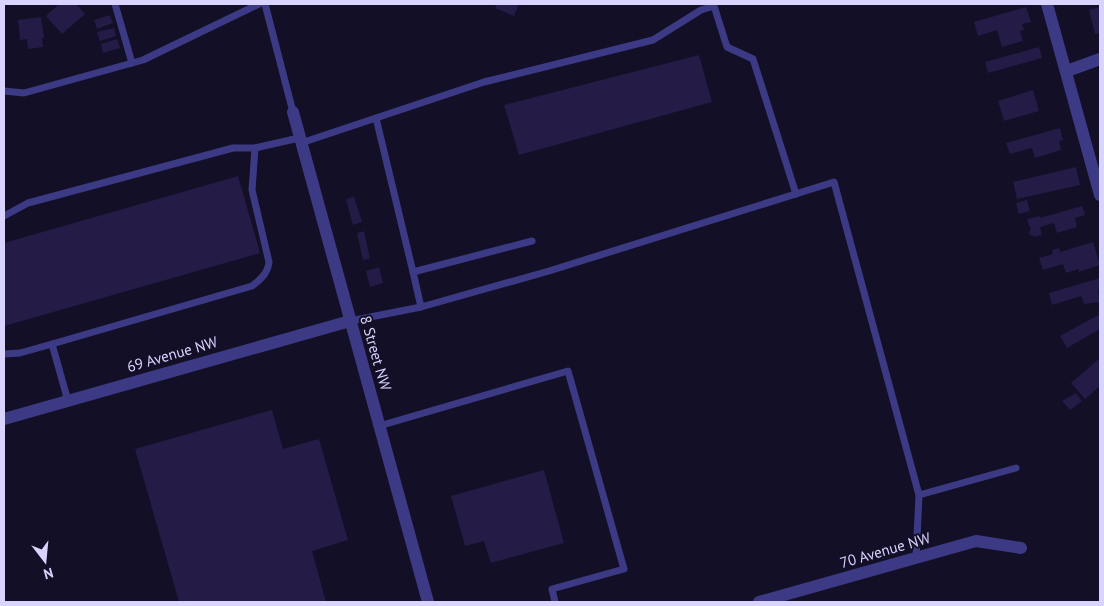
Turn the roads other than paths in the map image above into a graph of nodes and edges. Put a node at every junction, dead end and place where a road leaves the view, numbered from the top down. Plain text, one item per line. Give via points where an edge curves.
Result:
1 (115, 4) edge
2 (259, 4) edge
3 (265, 4) edge
4 (1047, 4) edge
5 (1100, 59) edge
6 (132, 63) junction
7 (1067, 71) junction
8 (4, 91) edge
9 (293, 112) joint
10 (376, 118) junction
11 (300, 140) junction
12 (255, 148) junction
13 (796, 194) junction
14 (1100, 195) edge
15 (4, 216) edge
16 (532, 241) dead end
17 (413, 272) junction
18 (421, 307) junction
19 (350, 321) junction
20 (52, 344) junction
21 (4, 354) edge
22 (68, 401) junction
23 (4, 419) edge
24 (379, 426) junction
25 (1016, 468) dead end
26 (919, 494) junction
27 (1021, 548) dead end
28 (916, 558) junction
29 (428, 602) edge
30 (555, 602) edge
31 (759, 602) edge

1 - 6 lane
2 - 6 lane
3 - 9 lane
4 - 7 street
5 - 7 street
6 - 8 lane via 24,93
7 - 14 street
9 - 11 street, 8 Street NW
10 - 11 lane
10 - 13 lane via 484,82 653,40 714,6 727,47 753,58
10 - 17 lane
11 - 12 lane
11 - 19 street, 8 Street NW
12 - 15 lane via 233,148 38,200
12 - 20 lane via 252,190 269,262 260,280 252,286
13 - 18 lane
13 - 26 lane via 834,182
16 - 17 lane
17 - 18 lane
18 - 19 lane
19 - 22 street, 69 Avenue NW
19 - 24 street, 8 Street NW
20 - 21 lane
20 - 22 lane
22 - 23 street, 69 Avenue NW
24 - 29 street, 8 Street NW
24 - 30 lane via 568,371 624,569 552,589
25 - 26 lane
26 - 28 lane
27 - 28 street, 70 Avenue NW via 976,541
28 - 31 street, 70 Avenue NW

